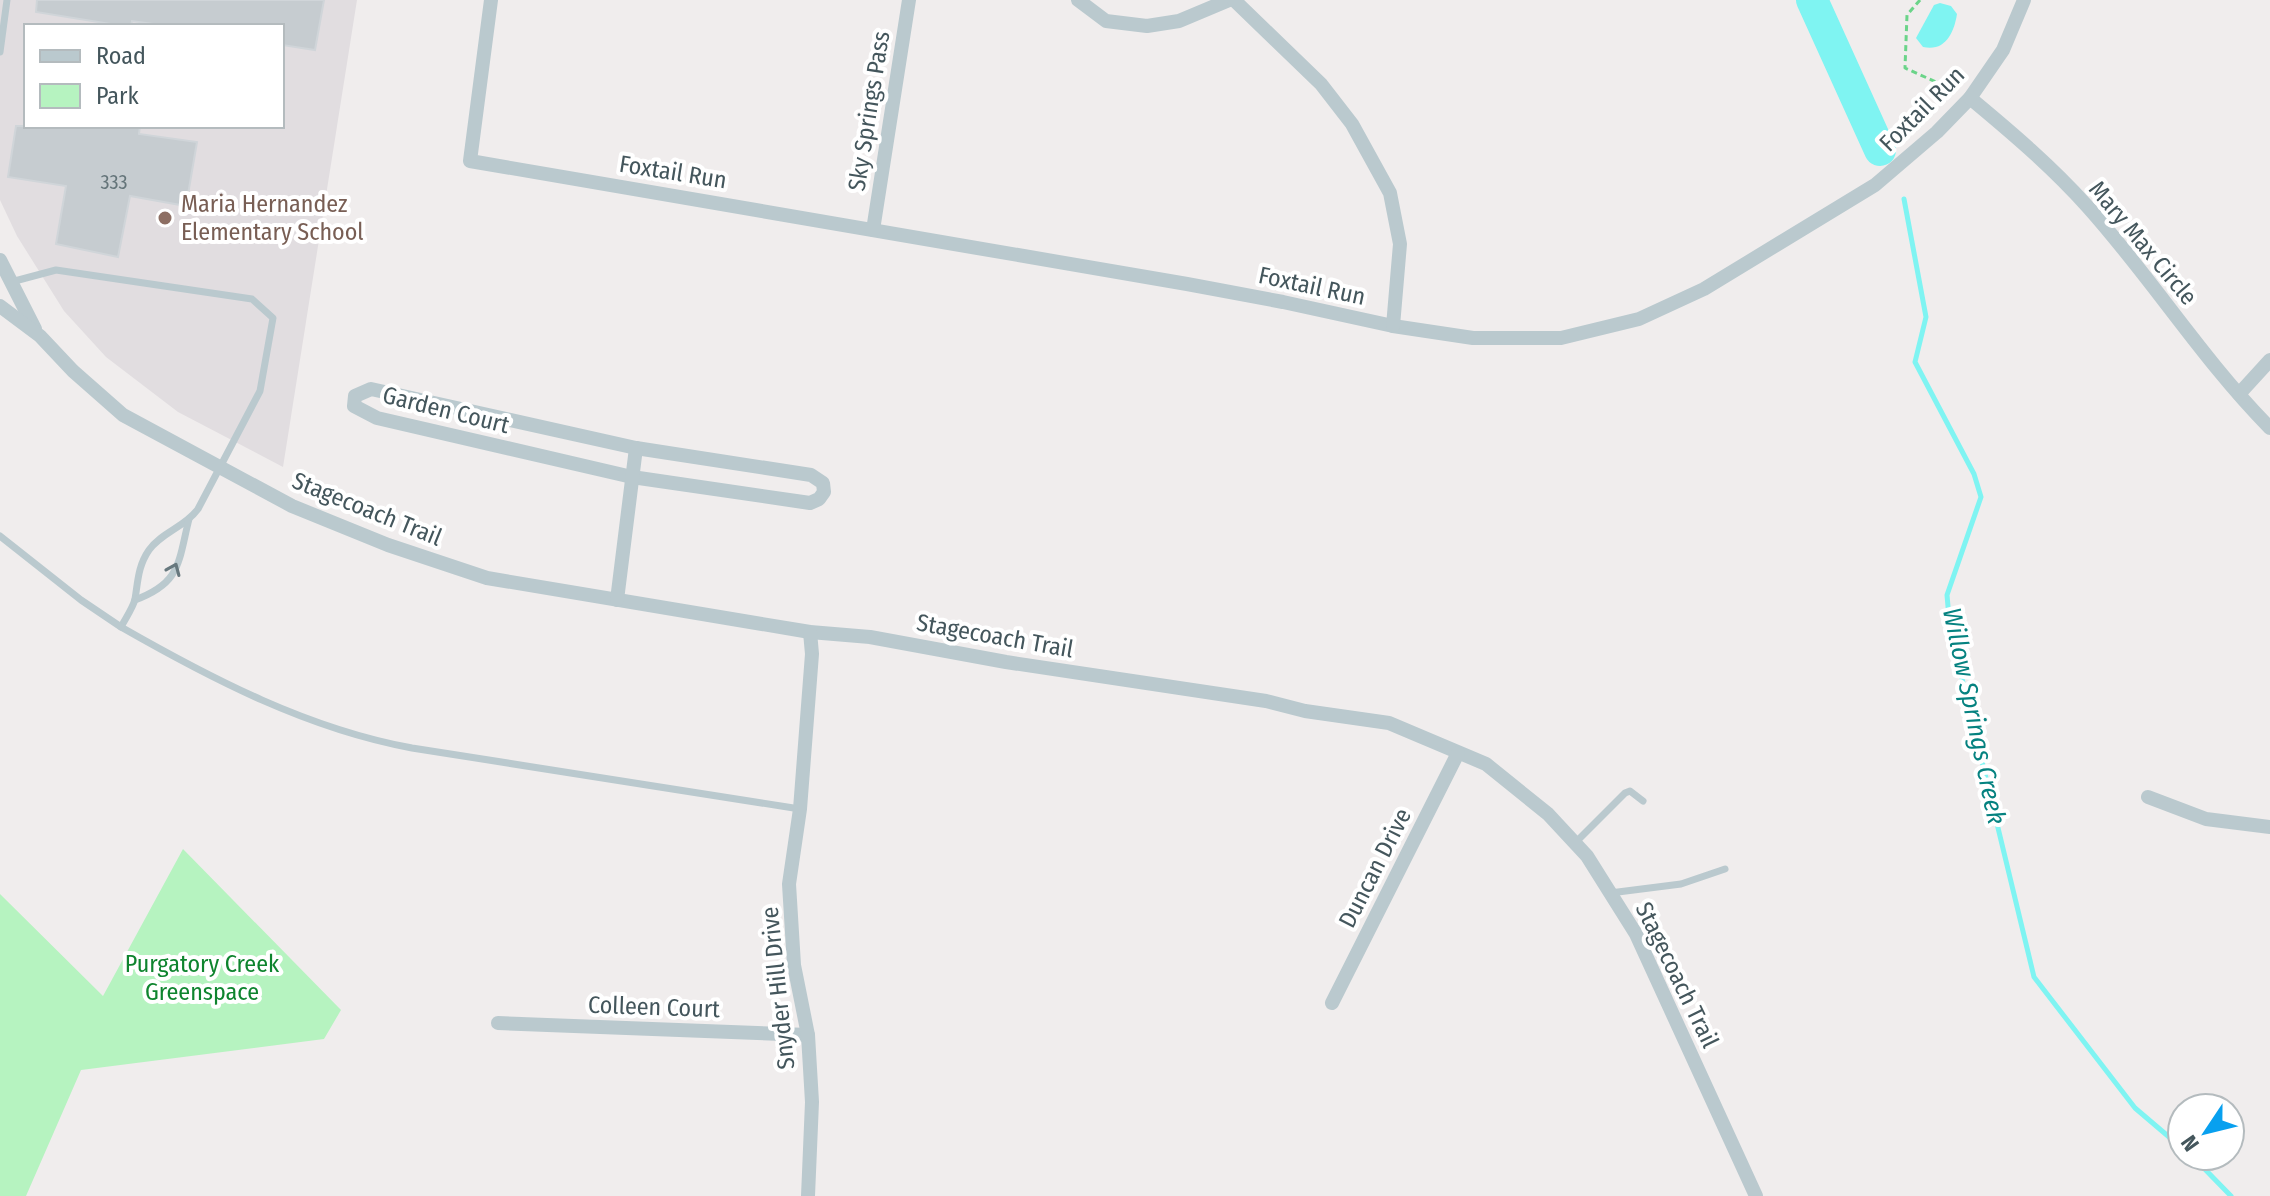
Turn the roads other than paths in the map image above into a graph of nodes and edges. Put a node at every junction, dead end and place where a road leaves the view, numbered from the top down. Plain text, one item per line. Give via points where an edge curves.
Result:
1 (7, 0) edge
2 (491, 0) edge
3 (909, 0) edge
4 (1078, 0) edge
5 (1231, 0) edge
6 (2024, 0) edge
7 (0, 52) edge
8 (1970, 98) junction
9 (873, 230) junction
10 (0, 260) edge
11 (10, 283) junction
12 (0, 306) edge
13 (1393, 326) junction
14 (40, 336) junction
15 (2270, 360) edge
16 (2239, 394) junction
17 (2270, 428) edge
18 (636, 448) junction
19 (221, 468) junction
20 (632, 477) junction
21 (189, 519) junction
22 (0, 536) edge
23 (135, 600) junction
24 (617, 600) junction
25 (121, 627) junction
26 (810, 632) junction
27 (1458, 753) junction
28 (2148, 797) dead end
29 (1643, 801) dead end
30 (800, 809) junction
31 (2270, 827) edge
32 (1575, 843) junction
33 (1725, 869) dead end
34 (1610, 893) junction
35 (1332, 1003) dead end
36 (498, 1023) dead end
37 (808, 1035) junction
38 (808, 1196) edge
39 (1756, 1196) edge

1 - 7 lane
2 - 9 street, Foxtail Run via 470,161
3 - 9 street, Sky Springs Pass
4 - 5 street via 1106,21 1147,26 1179,21
5 - 13 street via 1321,84 1352,124 1390,193 1400,244
6 - 8 street, Foxtail Run via 2003,50
8 - 13 street, Foxtail Run via 1875,185 1704,289 1639,319 1561,338 1473,338
8 - 16 street, Mary Max Circle via 2027,144 2088,207
9 - 13 street, Foxtail Run via 1269,299
10 - 11 street, Stagecoach Trail
11 - 14 street, Stagecoach Trail
11 - 19 lane via 56,270 252,299 273,318 260,391
12 - 14 street, Stagecoach Trail
14 - 19 street, Stagecoach Trail via 123,415
15 - 16 street
16 - 17 street, Mary Max Circle
18 - 20 street
18 - 20 street, Garden Court via 811,475 823,483 824,492 810,503
18 - 20 street, Garden Court via 371,389 355,396 354,406 377,418
19 - 21 lane
19 - 24 street, Stagecoach Trail via 292,506 388,545 487,578
20 - 24 street
21 - 23 lane via 159,539 143,559
23 -> 21 lane via 155,593 175,573
22 - 25 lane
23 - 25 lane
24 - 26 street, Stagecoach Trail
25 - 30 lane via 236,688 350,735
26 - 27 street, Stagecoach Trail via 870,637 1389,723
26 - 30 street, Snyder Hill Drive
27 - 32 street, Stagecoach Trail via 1486,764
27 - 35 street, Duncan Drive
28 - 31 street via 2206,819
29 - 32 lane via 1625,793
30 - 37 street, Snyder Hill Drive via 789,884 794,965
32 - 34 street, Stagecoach Trail
33 - 34 lane via 1681,884
34 - 39 street, Stagecoach Trail via 1636,934
36 - 37 street, Colleen Court
37 - 38 street, Snyder Hill Drive

